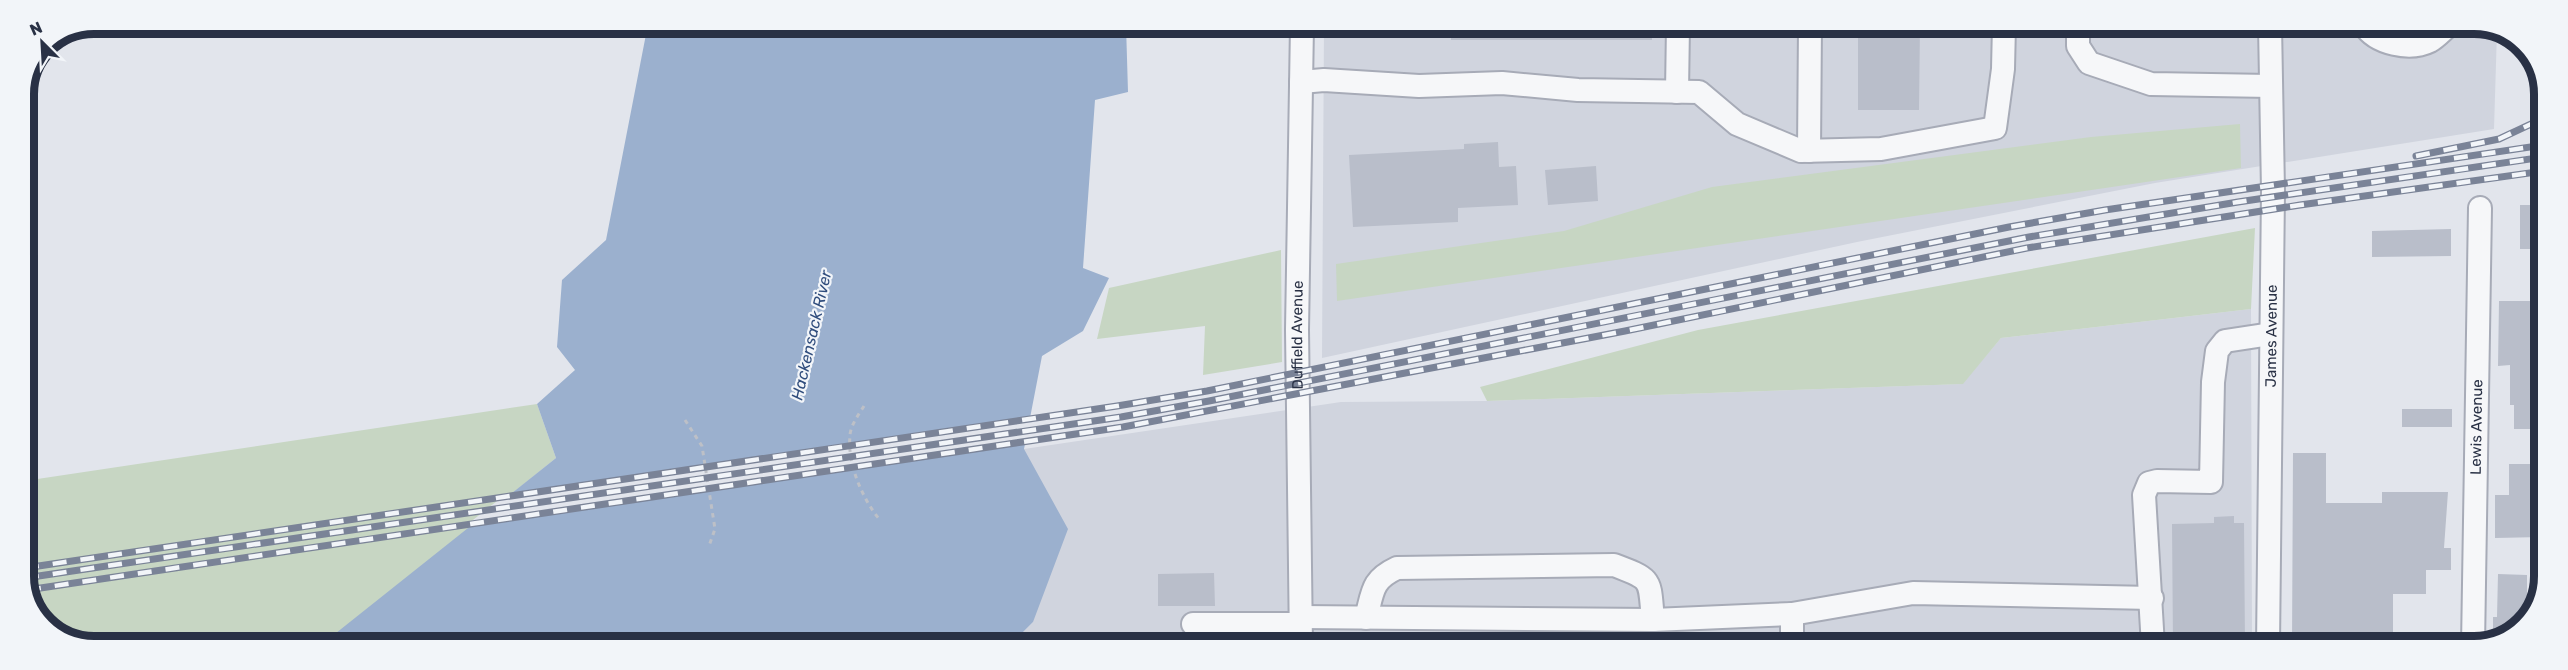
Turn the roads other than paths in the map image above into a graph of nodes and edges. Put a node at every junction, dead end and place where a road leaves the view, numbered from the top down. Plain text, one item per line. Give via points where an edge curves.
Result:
1 (1302, 34) edge
2 (1678, 34) edge
3 (1810, 34) edge
4 (2004, 34) edge
5 (2078, 34) edge
6 (2270, 34) edge
7 (2371, 34) edge
8 (2438, 34) edge
9 (1301, 82) junction
10 (2271, 87) junction
11 (1677, 92) junction
12 (1809, 151) junction
13 (2480, 208) dead end
14 (2271, 334) junction
15 (2152, 598) junction
16 (1792, 614) junction
17 (1366, 618) junction
18 (1653, 620) junction
19 (1193, 624) dead end
20 (1301, 629) edge
21 (1792, 636) edge
22 (2152, 636) edge
23 (2268, 636) edge
24 (2473, 636) edge

1 - 9 street, Duffield Avenue
2 - 11 street
3 - 12 street
4 - 12 street via 1995,128 1881,149
5 - 10 street via 2078,46 2089,63 2151,84
6 - 10 street, James Avenue
7 - 8 street via 2394,45 2429,42
9 - 11 street via 1419,86 1502,83 1578,90
9 - 20 street, Duffield Avenue via 1297,330
10 - 14 street, James Avenue
11 - 12 street via 1699,92 1737,124
13 - 24 street, Lewis Avenue
14 - 15 street via 2225,341 2217,351 2211,482 2149,483 2144,495
14 - 23 street, James Avenue
15 - 16 street via 1913,593
15 - 22 street
16 - 18 street
16 - 21 street
17 - 18 street
17 - 18 street via 1375,583 1397,568 1614,565 1643,576 1650,583
17 - 20 street
19 - 20 street

